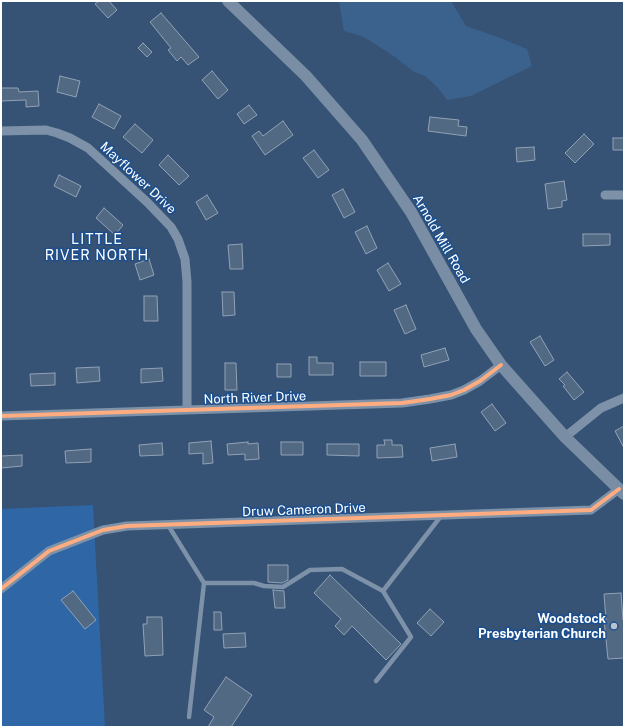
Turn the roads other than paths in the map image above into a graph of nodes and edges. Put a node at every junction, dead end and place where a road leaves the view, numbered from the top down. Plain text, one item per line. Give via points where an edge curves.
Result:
1 (228, 1) edge
2 (1, 131) edge
3 (605, 195) dead end
4 (624, 195) edge
5 (501, 365) junction
6 (624, 398) edge
7 (187, 410) junction
8 (1, 416) edge
9 (565, 437) junction
10 (621, 492) edge
11 (442, 515) junction
12 (168, 524) junction
13 (204, 583) junction
14 (1, 589) edge
15 (383, 591) junction
16 (376, 681) dead end
17 (189, 717) dead end

1 - 5 main road, Arnold Mill Road via 310,81 362,140 411,212 476,329
2 - 7 street, Mayflower Drive via 57,132 88,148 171,227 185,259
3 - 4 street
5 - 7 street, North River Drive via 464,390 430,399 402,403
5 - 9 main road, Arnold Mill Road
6 - 9 street via 601,408
7 - 8 street, North River Drive
9 - 10 main road, Arnold Mill Road
10 - 11 street, Druw Cameron Drive via 590,510
11 - 12 street, Druw Cameron Drive
11 - 15 lane
12 - 13 lane
12 - 14 street, Druw Cameron Drive via 103,530 49,551
13 - 15 lane via 254,583 283,587 310,570 342,569
13 - 17 lane
15 - 16 lane via 411,637

